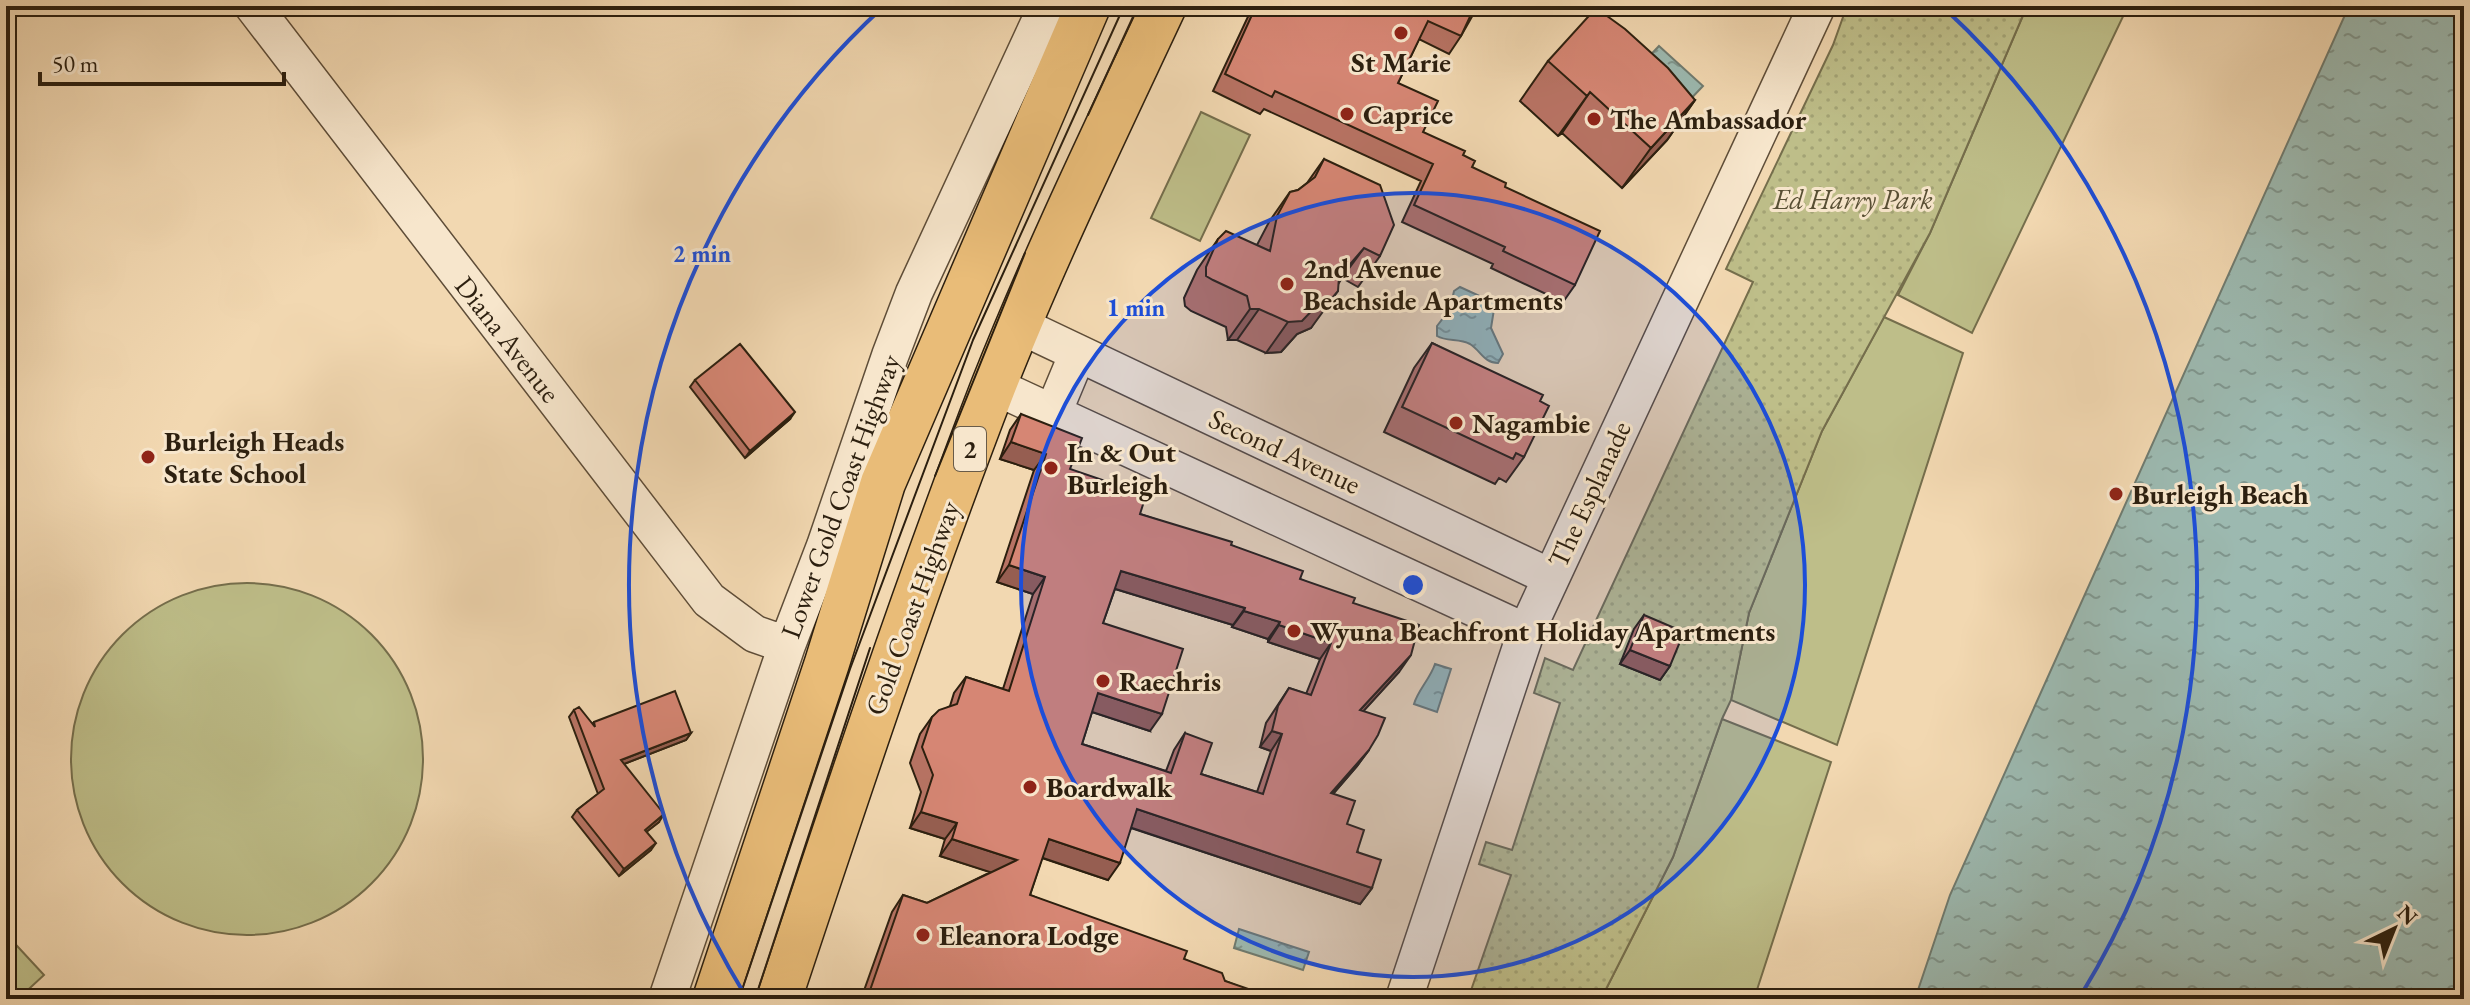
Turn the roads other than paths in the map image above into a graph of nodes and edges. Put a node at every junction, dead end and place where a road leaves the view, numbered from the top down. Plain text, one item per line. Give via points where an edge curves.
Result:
1 (253, 6) edge
2 (1088, 6) edge
3 (1164, 6) edge
4 (1817, 6) edge
5 (1042, 8) edge
6 (1019, 325) junction
7 (1078, 353) junction
8 (994, 386) junction
9 (1053, 413) junction
10 (1482, 545) junction
11 (1550, 577) junction
12 (1458, 600) junction
13 (1526, 632) junction
14 (787, 645) junction
15 (667, 999) edge
16 (715, 999) edge
17 (779, 999) edge
18 (1404, 999) edge

1 - 14 street, Diana Avenue via 709,600 755,634
2 - 16 highway via 883,483
3 - 6 highway, Gold Coast Highway / 2
4 - 11 street, The Esplanade
5 - 14 street, Lower Gold Coast Highway via 914,293
6 - 7 street, Second Avenue
6 - 8 highway, Gold Coast Highway / 2
7 - 9 street
7 - 10 street, Second Avenue
8 - 9 street
8 - 17 highway, Gold Coast Highway / 2 via 917,591
9 - 12 street
10 - 11 street, Second Avenue
10 - 12 street
11 - 13 street, The Esplanade
12 - 13 street
13 - 18 street, The Esplanade
14 - 15 street, Lower Gold Coast Highway

